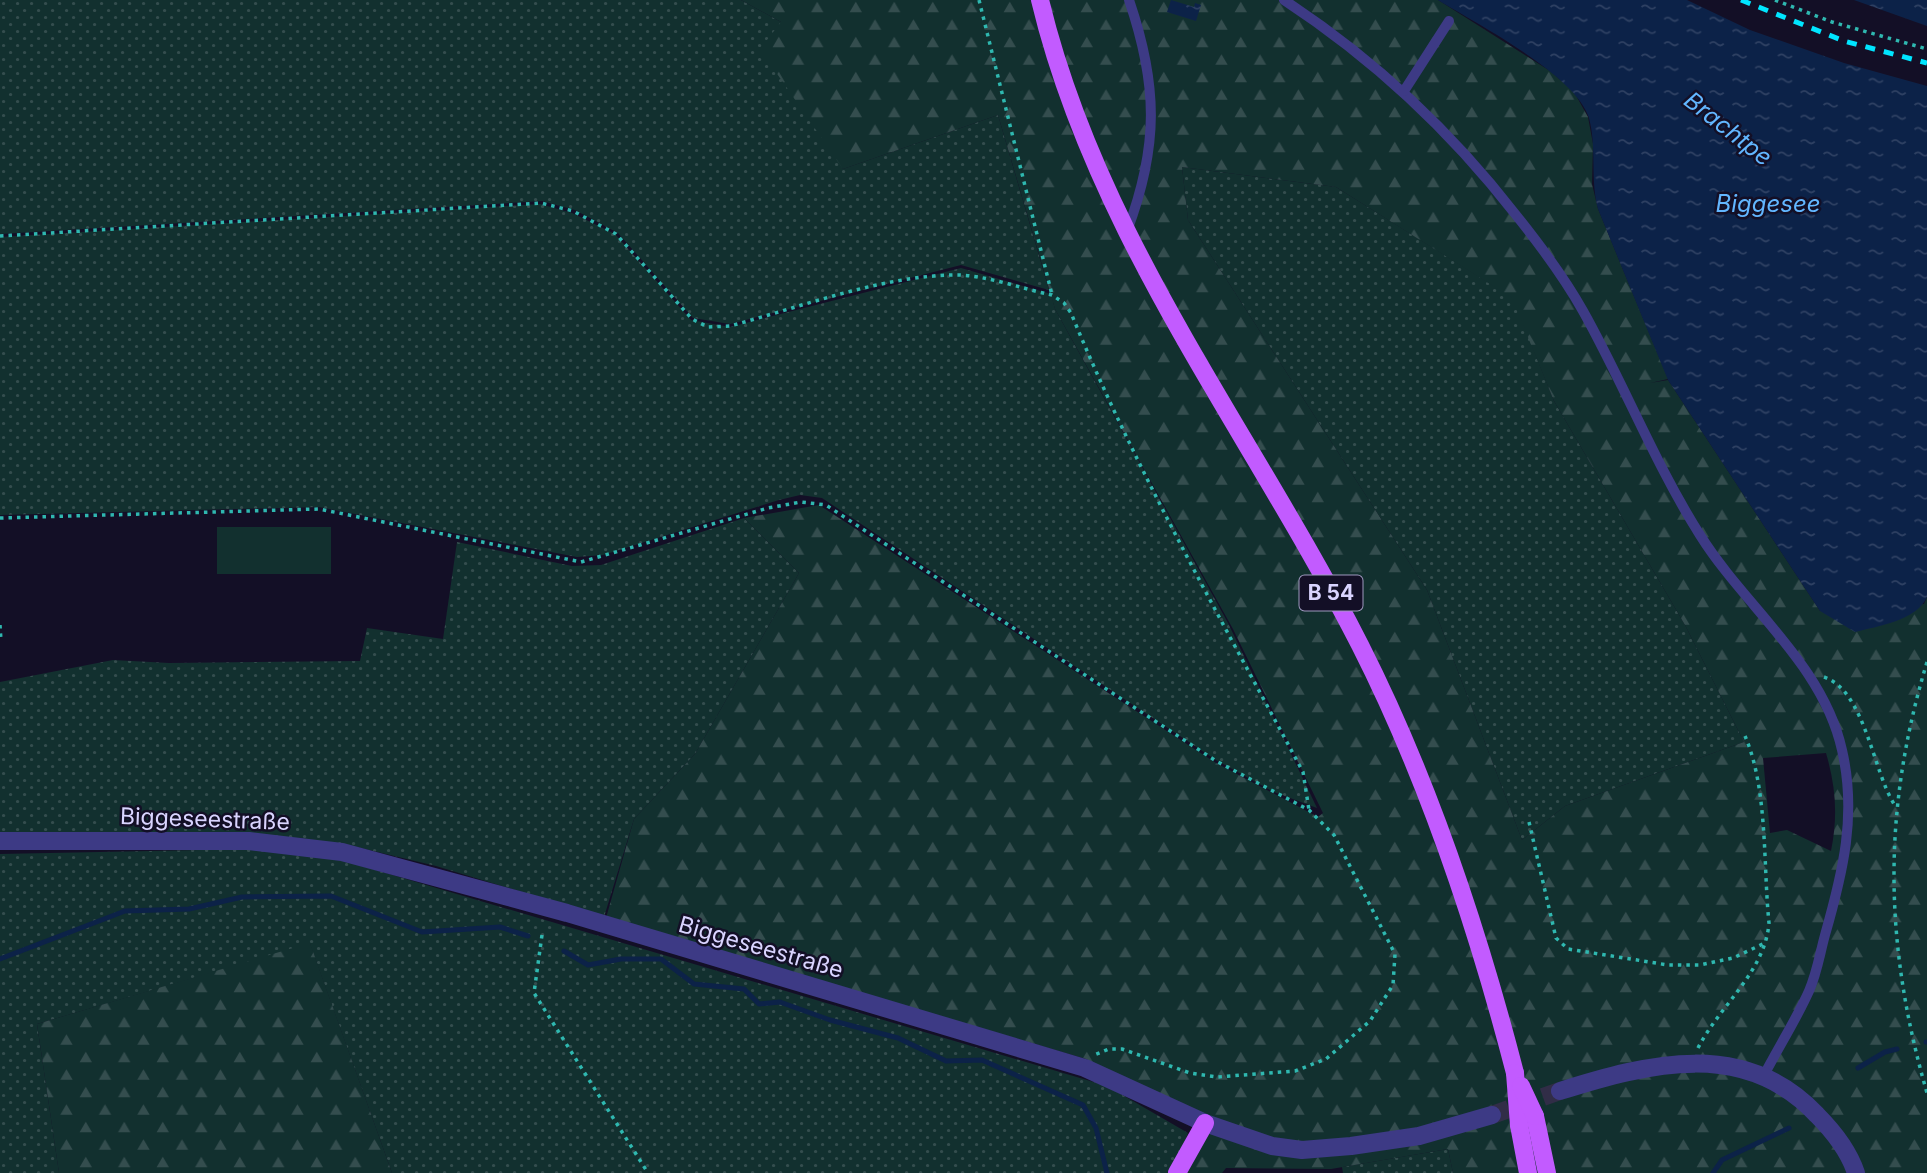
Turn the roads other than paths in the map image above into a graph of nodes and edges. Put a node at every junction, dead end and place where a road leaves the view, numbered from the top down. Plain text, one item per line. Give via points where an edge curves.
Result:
1 (1129, 0) edge
2 (1284, 0) edge
3 (1040, 1) edge
4 (1449, 22) dead end
5 (1404, 91) junction
6 (1127, 233) junction
7 (0, 841) edge
8 (1763, 1077) junction
9 (1560, 1091) tunnel mouth
10 (1492, 1115) tunnel mouth
11 (1527, 1120) junction
12 (1205, 1123) junction
13 (1177, 1173) edge
14 (1528, 1173) edge
15 (1547, 1173) edge
16 (1857, 1173) edge

1 - 6 lane via 1147,58 1153,121 1142,194
2 - 5 lane
3 - 6 main road, B 54 via 1063,79
4 - 5 lane
5 - 8 lane via 1458,144 1541,247 1582,309 1699,534 1812,679 1830,713 1842,749 1849,801 1844,870 1810,989
6 - 11 main road, B 54, bridge via 1360,645 1395,720 1462,887
7 - 12 street, Biggeseestraße via 249,841 342,852 567,913 1085,1068
8 - 9 street via 1725,1065 1691,1062 1611,1075
8 - 16 street via 1802,1099 1825,1123
10 - 12 street, Biggeseestraße via 1419,1136 1302,1150 1272,1146
11 - 14 main road, B 54
11 - 15 main road, B 54
12 - 13 main road

